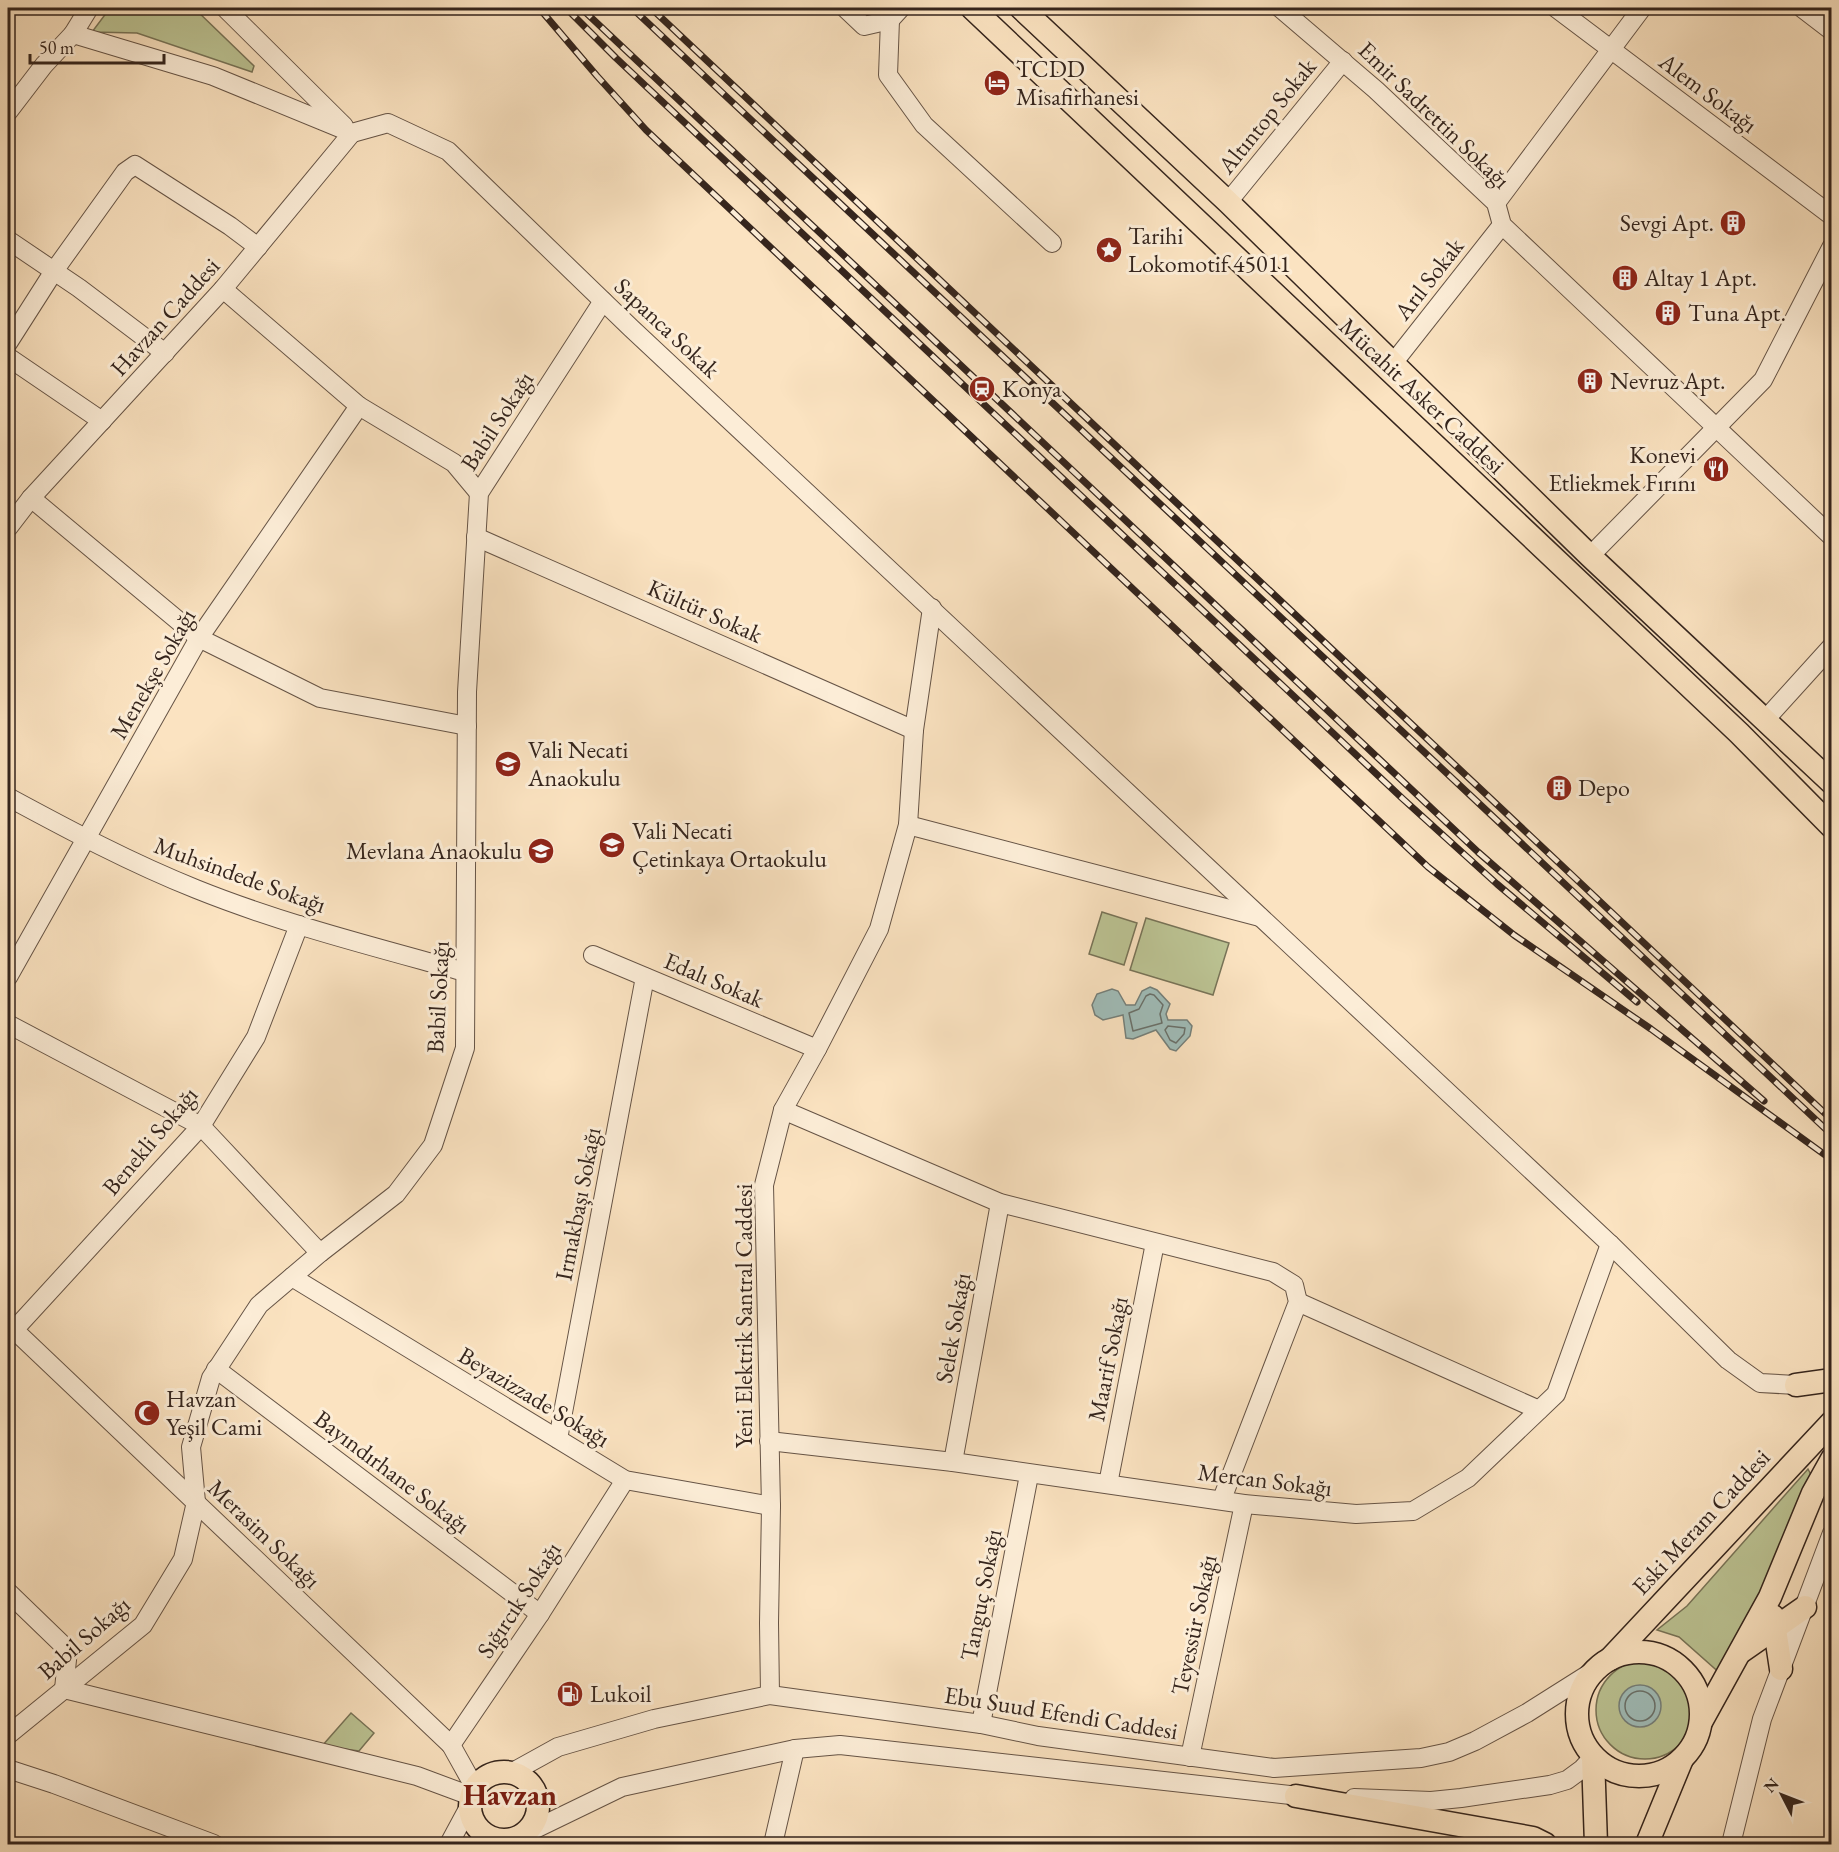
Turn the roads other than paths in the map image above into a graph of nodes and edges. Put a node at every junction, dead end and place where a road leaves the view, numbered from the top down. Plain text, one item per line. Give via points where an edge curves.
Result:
1 (89, 8) edge
2 (225, 8) edge
3 (845, 8) edge
4 (972, 8) edge
5 (1021, 8) edge
6 (1280, 8) edge
7 (1556, 8) edge
8 (1642, 8) edge
9 (1802, 8) edge
10 (896, 14) edge
11 (1829, 25) edge
12 (73, 34) junction
13 (1610, 50) junction
14 (1343, 61) junction
15 (8, 112) edge
16 (352, 134) junction
17 (1228, 202) junction
18 (1496, 203) junction
19 (1832, 216) edge
20 (1502, 225) junction
21 (8, 240) edge
22 (1052, 243) dead end
23 (1832, 246) edge
24 (258, 247) junction
25 (54, 271) junction
26 (223, 289) junction
27 (603, 301) junction
28 (8, 343) edge
29 (165, 353) junction
30 (8, 357) edge
31 (1394, 362) junction
32 (359, 406) junction
33 (102, 421) junction
34 (1715, 428) junction
35 (479, 493) junction
36 (20, 504) edge
37 (8, 528) edge
38 (476, 537) junction
39 (1832, 537) edge
40 (1590, 556) junction
41 (932, 608) junction
42 (200, 638) junction
43 (1832, 646) edge
44 (1765, 720) junction
45 (467, 726) junction
46 (914, 730) junction
47 (1832, 783) edge
48 (8, 797) edge
49 (908, 825) junction
50 (1832, 827) edge
51 (86, 840) junction
52 (1264, 918) junction
53 (299, 925) junction
54 (593, 955) dead end
55 (465, 972) junction
56 (8, 977) edge
57 (645, 977) junction
58 (8, 1024) edge
59 (818, 1049) junction
60 (783, 1110) junction
61 (201, 1126) junction
62 (1000, 1203) junction
63 (1155, 1243) junction
64 (1610, 1244) junction
65 (320, 1252) junction
66 (292, 1277) junction
67 (1298, 1302) junction
68 (10, 1327) edge
69 (216, 1369) junction
70 (1832, 1380) edge
71 (1796, 1385) joint
72 (1539, 1410) junction
73 (1832, 1422) edge
74 (558, 1439) junction
75 (769, 1441) junction
76 (1832, 1459) edge
77 (953, 1462) junction
78 (1029, 1475) junction
79 (625, 1480) junction
80 (1108, 1484) junction
81 (1222, 1499) junction
82 (196, 1502) junction
83 (1244, 1504) junction
84 (771, 1506) junction
85 (1832, 1533) edge
86 (8, 1592) edge
87 (1770, 1597) junction
88 (1805, 1607) junction
89 (540, 1614) junction
90 (1774, 1630) junction
91 (1738, 1654) junction
92 (1603, 1664) junction
93 (1781, 1669) junction
94 (64, 1689) junction
95 (770, 1695) junction
96 (1701, 1722) junction
97 (981, 1724) junction
98 (8, 1735) edge
99 (451, 1745) junction
100 (795, 1749) junction
101 (1190, 1757) junction
102 (1593, 1757) junction
103 (1682, 1759) junction
104 (8, 1769) edge
105 (511, 1773) junction
106 (472, 1796) junction
107 (1296, 1796) junction
108 (527, 1833) junction
109 (178, 1838) edge
110 (501, 1843) edge
111 (214, 1845) edge
112 (449, 1845) edge
113 (773, 1845) edge
114 (1545, 1845) edge
115 (1596, 1845) edge
116 (1647, 1845) edge
117 (1731, 1845) edge

1 - 12 street
2 - 16 street
3 - 10 street via 864,26
4 - 50 main road, Mücahit Asker Caddesi via 1731,725
5 - 17 main road, Mücahit Asker Caddesi
6 - 14 street, Emir Sadrettin Sokağı
7 - 13 street, Alem Sokağı
8 - 13 street
9 - 11 street
10 - 22 street via 888,75 924,125
12 - 15 street
12 - 16 street via 213,75
13 - 18 street
13 - 19 street, Alem Sokağı
14 - 17 street, Altıntop Sokak
14 - 18 street, Emir Sadrettin Sokağı
16 - 24 street, Havzan Caddesi
16 - 27 street, Sapanca Sokak via 388,123 448,151
17 - 31 main road, Mücahit Asker Caddesi
18 - 20 street, Emir Sadrettin Sokağı
20 - 31 street, Arıl Sokak
20 - 34 street, Emir Sadrettin Sokağı
21 - 25 street
23 - 34 street via 1763,380
24 - 25 street via 135,165 125,172
24 - 26 street, Havzan Caddesi
25 - 28 street
25 - 29 street
26 - 29 street, Havzan Caddesi
26 - 32 street
27 - 35 street, Babil Sokağı
27 - 41 street, Sapanca Sokak
29 - 33 street, Havzan Caddesi
30 - 33 street
31 - 40 main road, Mücahit Asker Caddesi
32 - 35 street via 454,463
32 - 42 street, Menekşe Sokağı
33 - 36 street, Havzan Caddesi
34 - 39 street, Emir Sadrettin Sokağı
34 - 40 street
35 - 38 street, Babil Sokağı
36 - 37 street, Havzan Caddesi
36 - 42 street
38 - 45 street, Babil Sokağı
38 - 46 street, Kültür Sokak
40 - 44 main road, Mücahit Asker Caddesi
41 - 46 street, Yeni Elektrik Santral Caddesi
41 - 52 street, Sapanca Sokak
42 - 45 street via 320,698
42 - 51 street, Menekşe Sokağı
43 - 44 street
44 - 47 main road, Mücahit Asker Caddesi
45 - 55 street, Babil Sokağı
46 - 49 street, Yeni Elektrik Santral Caddesi
48 - 51 street, Muhsindede Sokağı
49 - 52 street
49 - 59 street, Yeni Elektrik Santral Caddesi via 879,929
51 - 53 street, Muhsindede Sokağı via 196,889
51 - 56 street, Menekşe Sokağı
52 - 64 street, Sapanca Sokak
53 - 55 street, Muhsindede Sokağı
53 - 61 street, Benekli Sokağı via 256,1037
54 - 57 street, Edalı Sokak
55 - 65 street, Babil Sokağı via 465,1048 433,1145 396,1194
57 - 59 street, Edalı Sokak
57 - 74 street, Irmakbaşı Sokağı
58 - 61 street
59 - 60 street, Yeni Elektrik Santral Caddesi
60 - 62 street
60 - 75 street, Yeni Elektrik Santral Caddesi via 764,1185
61 - 65 street
61 - 68 street, Benekli Sokağı
62 - 63 street
62 - 77 street, Selek Sokağı
63 - 67 street via 1273,1272 1294,1285
63 - 80 street, Maarif Sokağı
64 - 71 street, Sapanca Sokak via 1728,1360 1760,1383
64 - 72 street, Mercan Sokağı via 1556,1394
65 - 66 street, Babil Sokağı
66 - 69 street, Babil Sokağı via 259,1305
66 - 74 street, Beyazizzade Sokağı
67 - 72 street
67 - 81 street
68 - 82 street, Merasim Sokağı
69 - 82 street, Babil Sokağı via 191,1447
69 - 89 street, Bayındırhane Sokağı
70 - 71 main road
72 - 83 street, Mercan Sokağı via 1468,1478 1413,1511 1356,1514
73 - 92 main road, Eski Meram Caddesi
74 - 79 street, Beyazizzade Sokağı
75 - 77 street, Mercan Sokağı
75 - 84 street, Yeni Elektrik Santral Caddesi
76 - 87 main road via 1813,1493
77 - 78 street, Mercan Sokağı
78 - 80 street, Mercan Sokağı
78 - 97 street, Tanguç Sokağı
79 - 84 street, Beyazizzade Sokağı
79 - 89 street, Sığırcık Sokağı
80 - 81 street, Mercan Sokağı
81 - 83 street, Mercan Sokağı
82 - 94 street, Babil Sokağı via 183,1559 143,1625
82 - 99 street, Merasim Sokağı
83 - 101 street, Teyessür Sokağı
84 - 95 street, Yeni Elektrik Santral Caddesi
85 - 88 street
86 - 94 street via 68,1650
87 - 90 main road
87 - 91 main road
88 - 90 main road
88 - 93 street
89 - 99 street, Sığırcık Sokağı
90 - 91 main road
90 - 93 main road
91 - 96 main road
92 - 96 main road via 1622,1654 1646,1652 1669,1660 1688,1676 1697,1692
92 - 101 street, Ebu Suud Efendi Caddesi via 1527,1713 1449,1752 1274,1768
92 - 102 main road via 1581,1689 1576,1713 1580,1736
93 - 117 street via 1762,1719
94 - 98 street, Babil Sokağı
94 - 106 street via 417,1776
95 - 97 street, Ebu Suud Efendi Caddesi
95 - 105 street, Ebu Suud Efendi Caddesi via 654,1719 558,1747
96 - 103 main road via 1695,1742
97 - 101 street, Ebu Suud Efendi Caddesi
99 - 106 street, Merasim Sokağı
100 - 107 street via 840,1745
100 - 108 street via 622,1787
100 - 113 street
102 - 103 main road via 1612,1771 1637,1777 1662,1772
102 - 107 street via 1567,1780 1461,1798 1431,1801
102 - 115 main road
103 - 116 main road
104 - 109 street
105 - 106 main road via 491,1774 482,1779
105 - 108 main road via 530,1783 539,1803 534,1824
106 - 110 main road via 475,1825
106 - 112 street
107 - 114 main road via 1533,1838
108 - 110 main road
109 - 111 street

